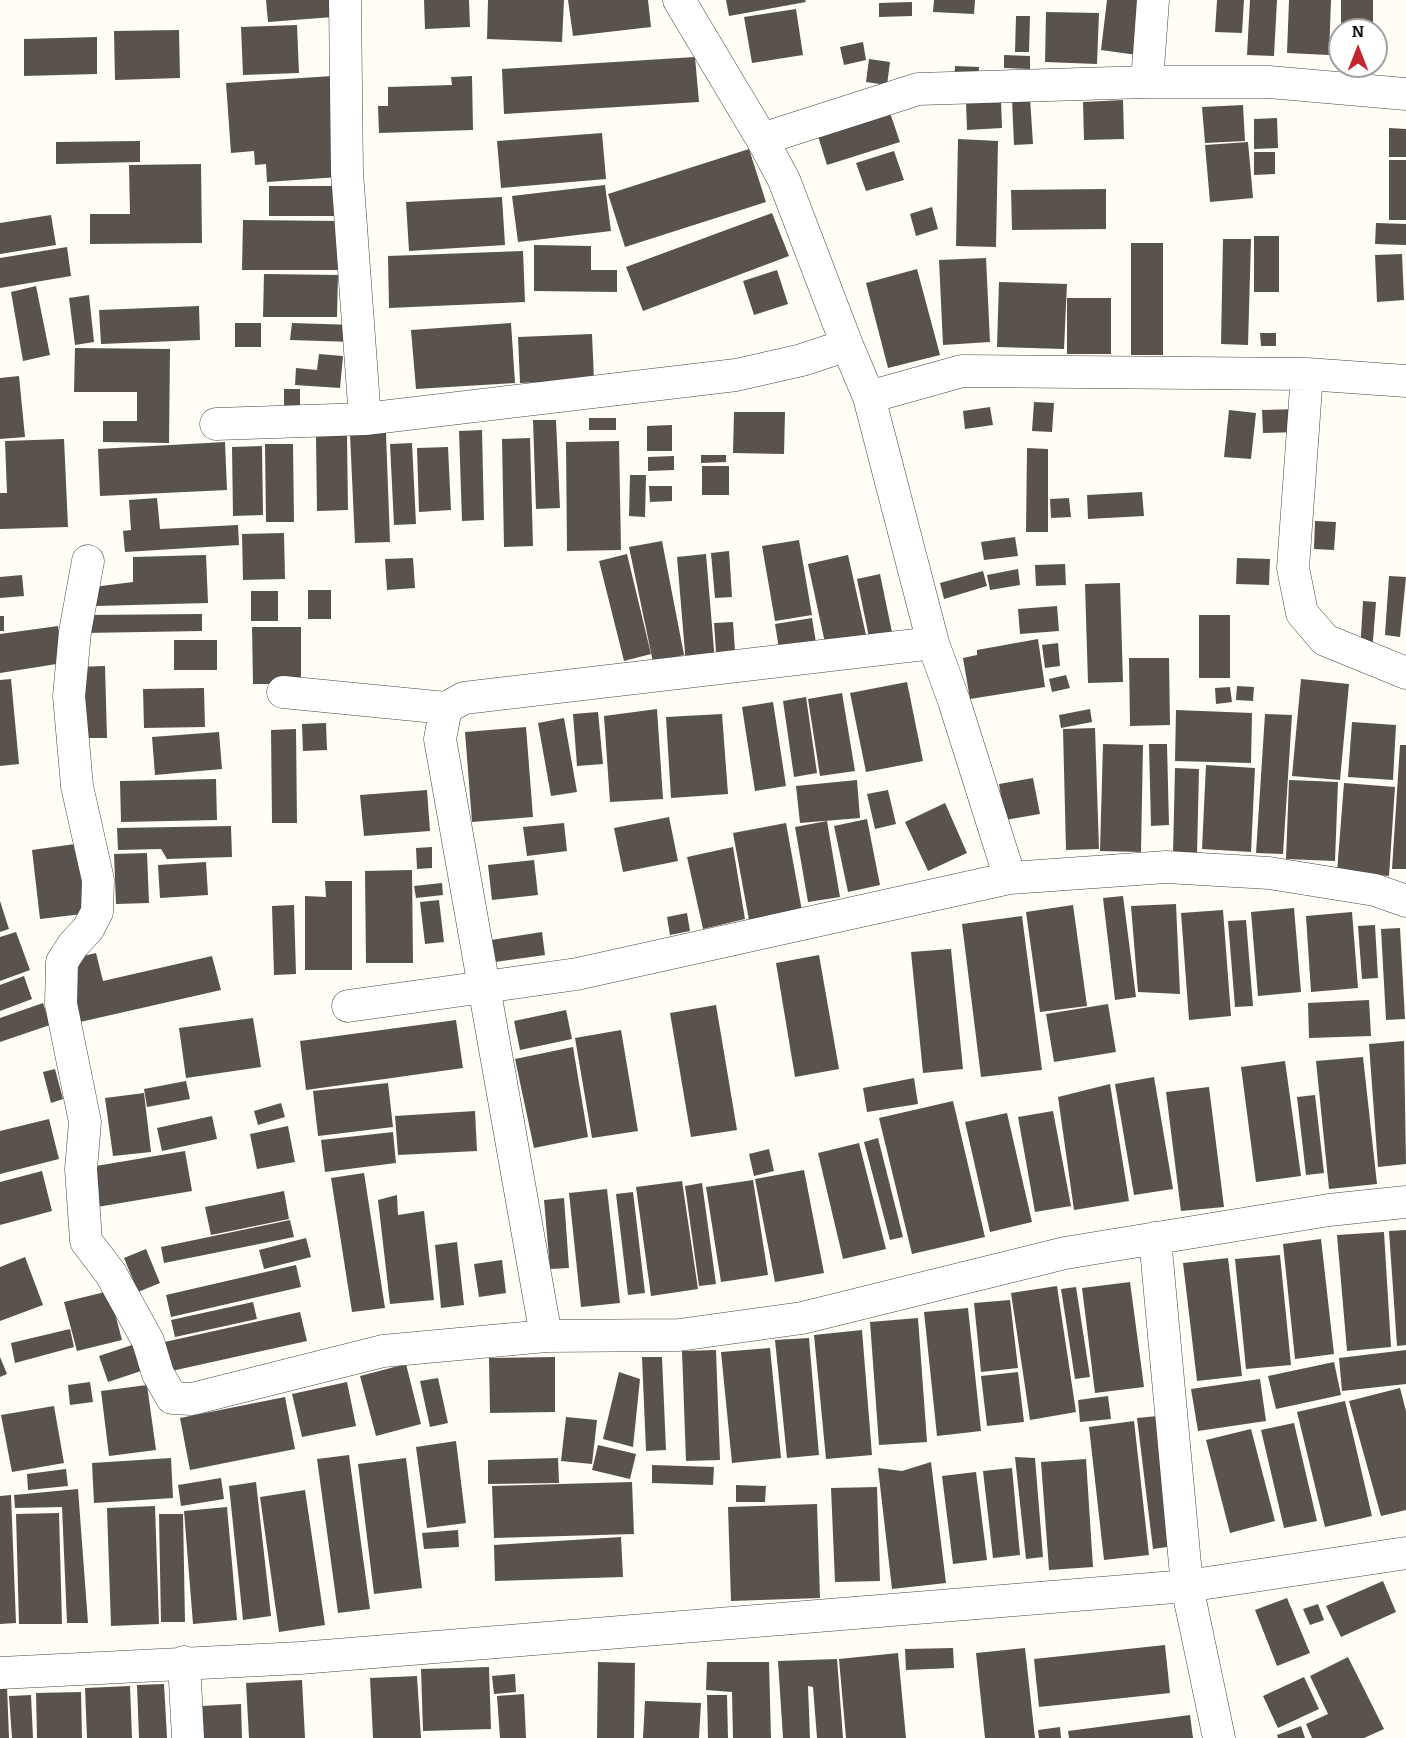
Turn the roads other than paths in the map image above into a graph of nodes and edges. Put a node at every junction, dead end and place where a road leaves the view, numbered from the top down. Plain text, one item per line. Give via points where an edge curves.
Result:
1 (345, 0) edge
2 (679, 0) edge
3 (1153, 0) edge
4 (1148, 82) junction
5 (1406, 94) edge
6 (762, 140) junction
7 (847, 345) junction
8 (1307, 375) junction
9 (1406, 381) edge
10 (869, 397) junction
11 (365, 419) junction
12 (216, 424) dead end
13 (88, 561) dead end
14 (933, 643) junction
15 (1406, 673) edge
16 (283, 692) dead end
17 (447, 708) junction
18 (1010, 878) junction
19 (1406, 902) edge
20 (486, 988) junction
21 (348, 1006) dead end
22 (1406, 1202) edge
23 (1155, 1238) junction
24 (546, 1336) junction
25 (1406, 1553) edge
26 (1187, 1586) junction
27 (184, 1662) junction
28 (0, 1672) edge
29 (188, 1738) edge
30 (1219, 1738) edge

1 - 11 street via 347,172
2 - 6 street
3 - 4 street
4 - 5 street via 1269,82
4 - 6 street via 918,89
6 - 7 street via 784,180
7 - 10 street
7 - 11 street via 736,375
8 - 9 street
8 - 10 street via 962,371
8 - 15 street via 1293,568 1302,613 1325,640
10 - 14 street
11 - 12 street
13 - 24 street via 69,696 77,786 98,880 97,912 62,962 61,1004 85,1122 81,1169 86,1241 111,1274 148,1341 158,1374 172,1398 192,1399 383,1351
14 - 17 street via 464,698
14 - 18 street
16 - 17 street
17 - 20 street via 440,739
18 - 19 street via 1166,867 1269,873 1375,890
18 - 20 street via 577,974
20 - 21 street
20 - 24 street
22 - 23 street via 1329,1210
23 - 24 street via 1065,1253 802,1318 680,1335
23 - 26 street
25 - 26 street
26 - 27 street via 300,1658
26 - 30 street
27 - 28 street
27 - 29 street

